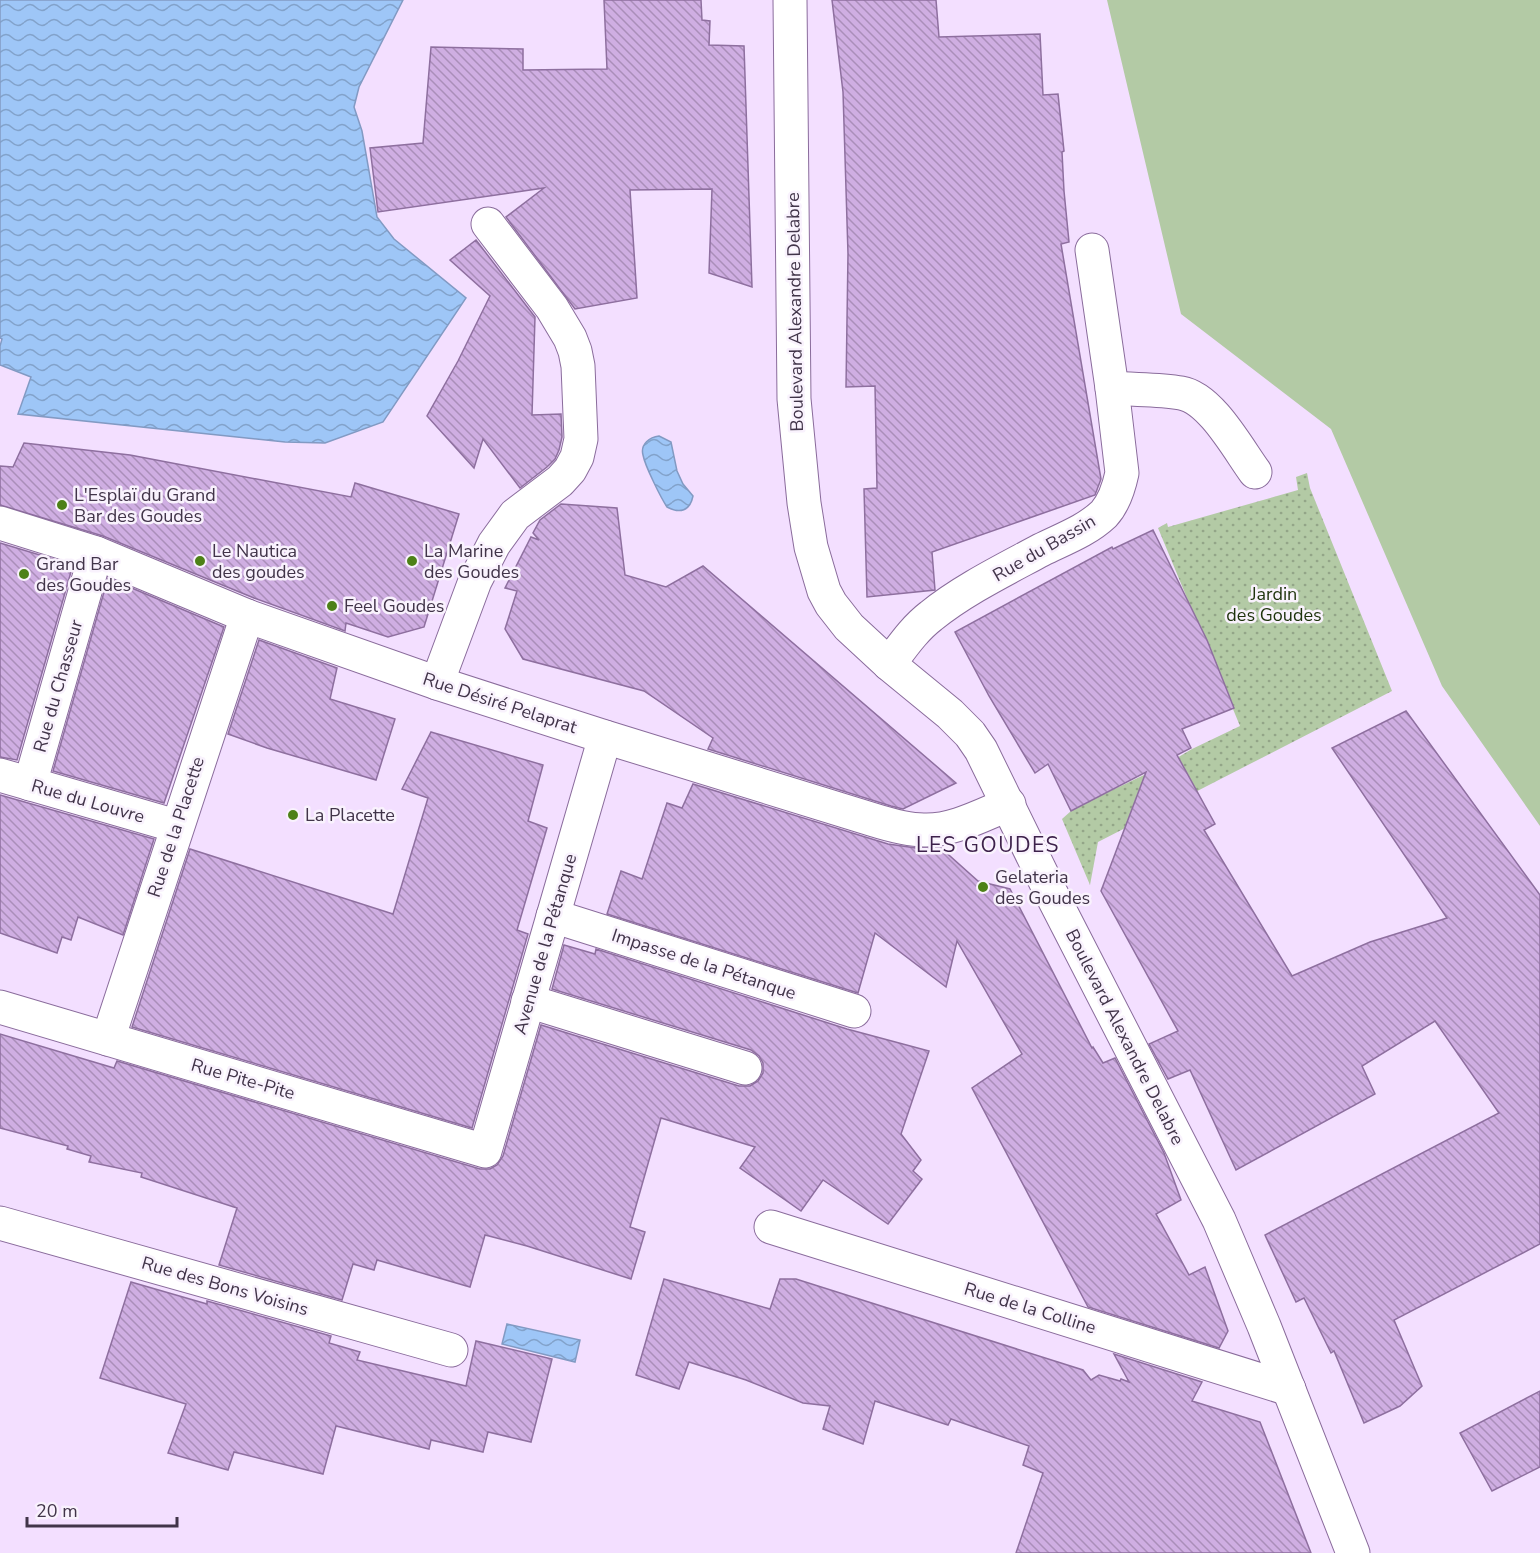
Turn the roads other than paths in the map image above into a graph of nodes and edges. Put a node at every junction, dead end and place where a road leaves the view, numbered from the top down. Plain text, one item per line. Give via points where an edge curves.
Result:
1 (790, 0) edge
2 (489, 224) dead end
3 (1092, 250) dead end
4 (1112, 388) junction
5 (1255, 472) dead end
6 (0, 523) edge
7 (96, 554) junction
8 (247, 616) junction
9 (889, 664) junction
10 (437, 682) junction
11 (605, 737) junction
12 (15, 780) edge
13 (1009, 804) junction
14 (176, 826) junction
15 (553, 916) junction
16 (528, 1001) junction
17 (0, 1007) edge
18 (854, 1011) dead end
19 (108, 1039) junction
20 (744, 1068) dead end
21 (485, 1150) joint
22 (0, 1223) edge
23 (771, 1227) dead end
24 (450, 1350) dead end
25 (1289, 1389) junction
26 (1353, 1553) edge

1 - 9 street, Boulevard Alexandre Delabre via 794,399 806,514 820,582 831,604 849,627
2 - 10 street via 570,338 578,366 581,439 570,470 515,515 494,544 475,581
3 - 4 street, Rue du Bassin
4 - 5 street via 1183,393 1197,399 1209,408
4 - 9 street, Rue du Bassin via 1122,472 1106,512 1090,526 970,590 931,616
6 - 7 street, Rue Désiré Pelaprat
7 - 8 street, Rue Désiré Pelaprat
7 - 12 street, Rue du Chasseur
8 - 10 street, Rue Désiré Pelaprat
8 - 14 street, Rue de la Placette
9 - 13 street, Boulevard Alexandre Delabre via 970,734
10 - 11 street, Rue Désiré Pelaprat
11 - 13 street, Rue Désiré Pelaprat via 905,829 946,828
11 - 15 street, Avenue de la Pétanque
12 - 14 street, Rue du Louvre
13 - 25 street, Boulevard Alexandre Delabre via 1219,1220
14 - 19 street, Rue de la Placette
15 - 16 street, Avenue de la Pétanque
15 - 18 street, Impasse de la Pétanque
16 - 20 street
16 - 21 street, Avenue de la Pétanque
17 - 19 street, Rue Pite-Pite
19 - 21 street, Rue Pite-Pite
22 - 24 street, Rue des Bons Voisins
23 - 25 street, Rue de la Colline
25 - 26 street, Boulevard Alexandre Delabre

